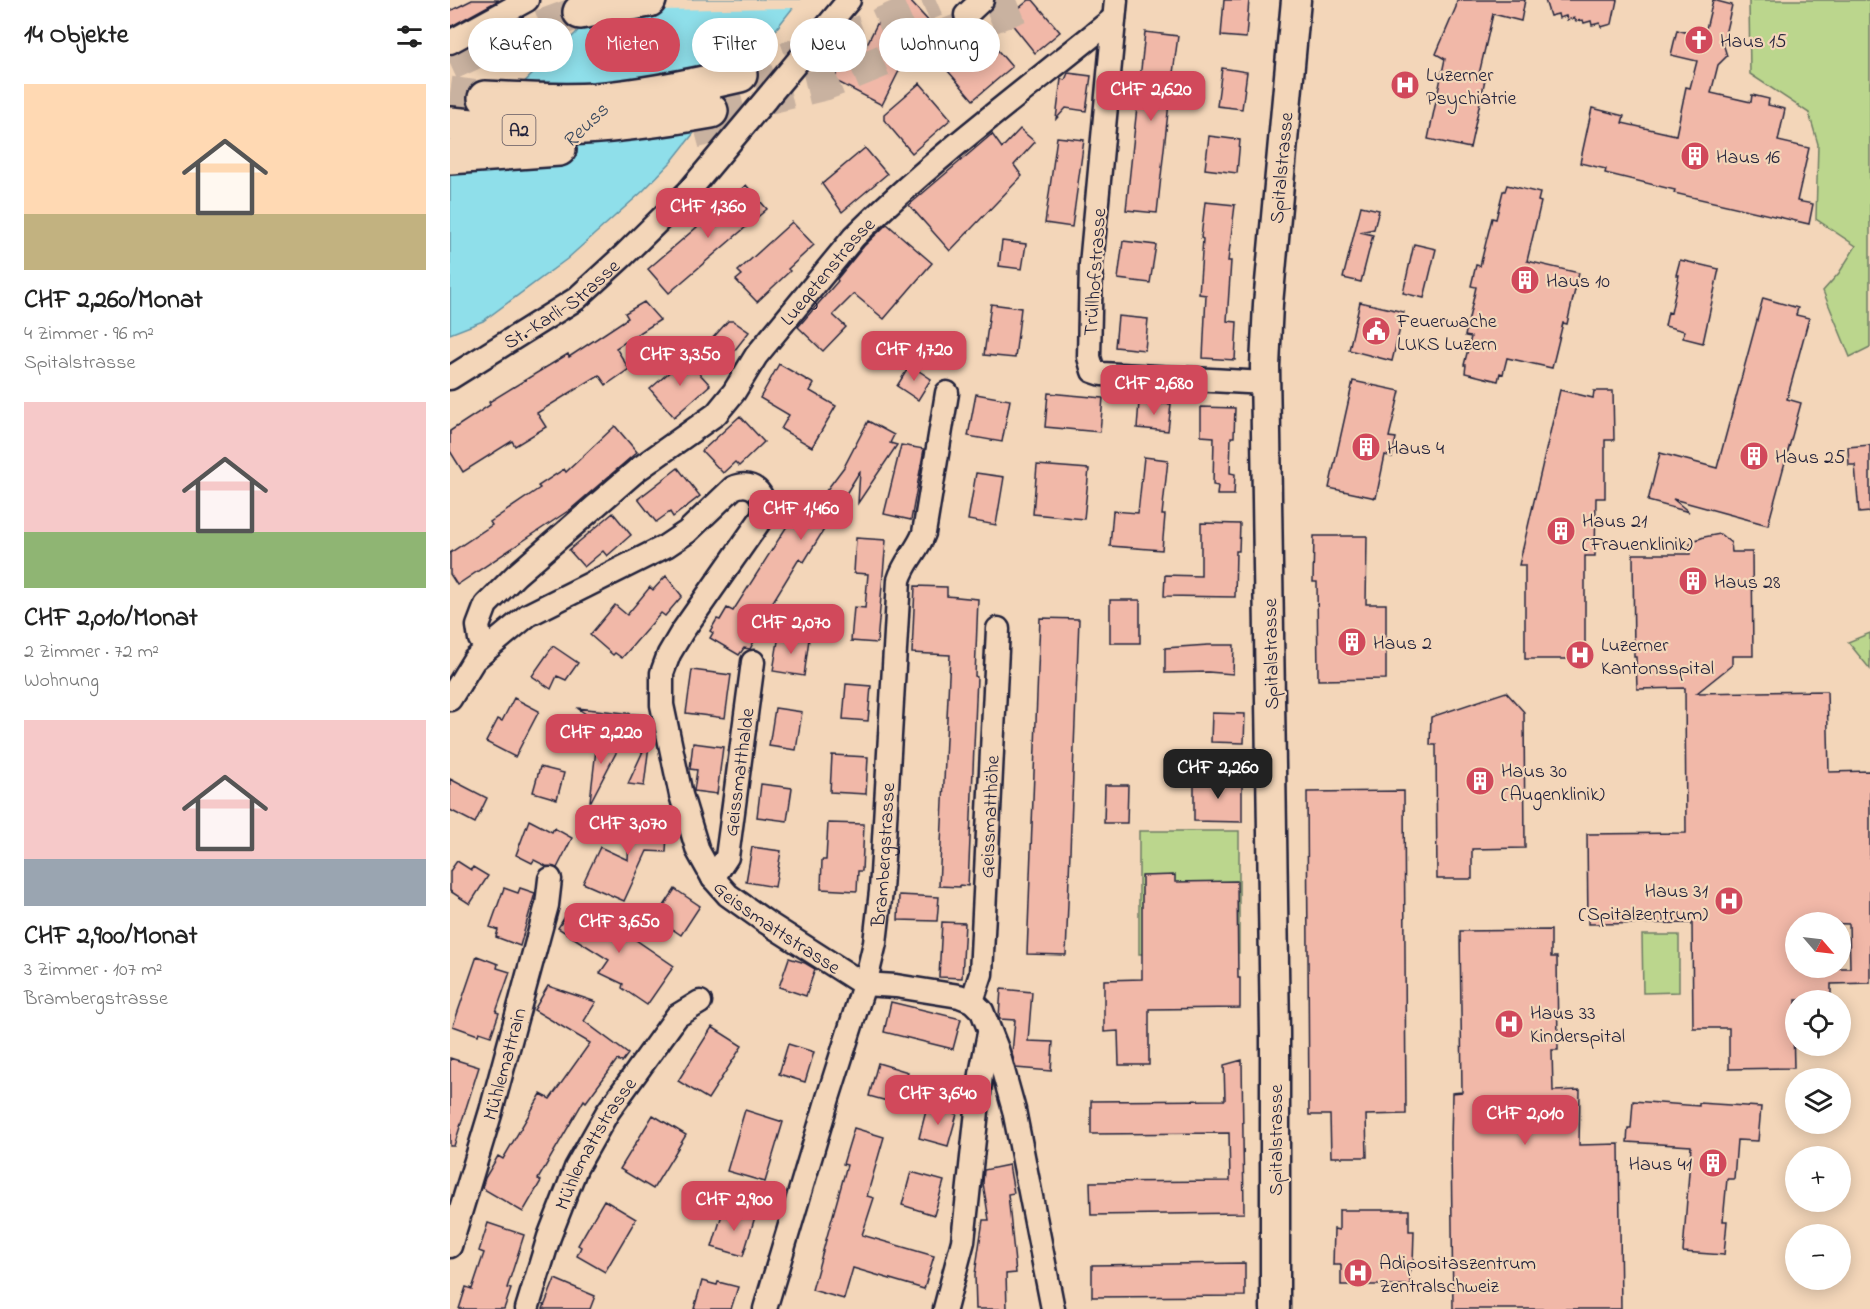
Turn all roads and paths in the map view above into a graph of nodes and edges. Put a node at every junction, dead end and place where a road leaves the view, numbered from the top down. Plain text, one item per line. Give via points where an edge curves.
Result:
1 (527, 0) edge
2 (649, 0) edge
3 (849, 0) edge
4 (982, 0) edge
5 (1296, 0) edge
6 (1115, 9) edge
7 (580, 12) tunnel mouth
8 (966, 15) dead end
9 (450, 42) edge
10 (740, 75) tunnel mouth
11 (485, 98) tunnel mouth
12 (450, 124) edge
13 (450, 157) edge
14 (450, 378) edge
15 (1265, 384) junction
16 (947, 393) dead end
17 (998, 629) dead end
18 (487, 648) junction
19 (753, 662) dead end
20 (450, 699) edge
21 (713, 878) junction
22 (550, 879) dead end
23 (863, 984) junction
24 (972, 1001) junction
25 (700, 1002) dead end
26 (989, 1033) junction
27 (450, 1246) edge
28 (527, 1309) edge
29 (765, 1309) edge
30 (945, 1309) edge
31 (1053, 1309) edge
32 (1275, 1309) edge

1 - 9 street
2 - 7 highway
3 - 14 street, St.-Karli-Strasse via 689,191 624,255 576,299
4 - 8 street
5 - 15 main road, Spitalstrasse via 1268,304
6 - 15 street, Trüllhofstrasse via 1091,265 1089,357 1093,371
6 - 18 street, Luegetenstrasse via 854,237 756,356 716,414 637,470 486,605 479,620 479,634
10 - 11 highway, A2 via 682,88 596,99
12 - 13 highway, A2 via 509,130 703,122 612,145
15 - 32 main road, Spitalstrasse
16 - 23 street, Brambergstrasse via 924,532 898,580 881,891 871,963
17 - 24 street, Geissmatthöhe via 981,974
18 - 20 street, Geissmattstrasse via 465,673
18 - 21 street, Geissmattstrasse via 528,615 674,542 733,488 746,485 761,495 765,503 761,519 682,632 662,673 662,705 681,795 698,851
19 - 21 street, Geissmatthalde via 727,857
21 - 23 street, Geissmattstrasse via 728,895 766,922
22 - 27 street, Mühlemattrain via 538,939
23 - 24 street, Geissmattstrasse via 937,992
23 - 29 street, Brambergstrasse
24 - 26 street via 982,1011
25 - 28 street, Mühlemattstrasse via 677,1016 607,1113 576,1167
26 - 30 street via 963,1241
26 - 31 street via 1014,1110

